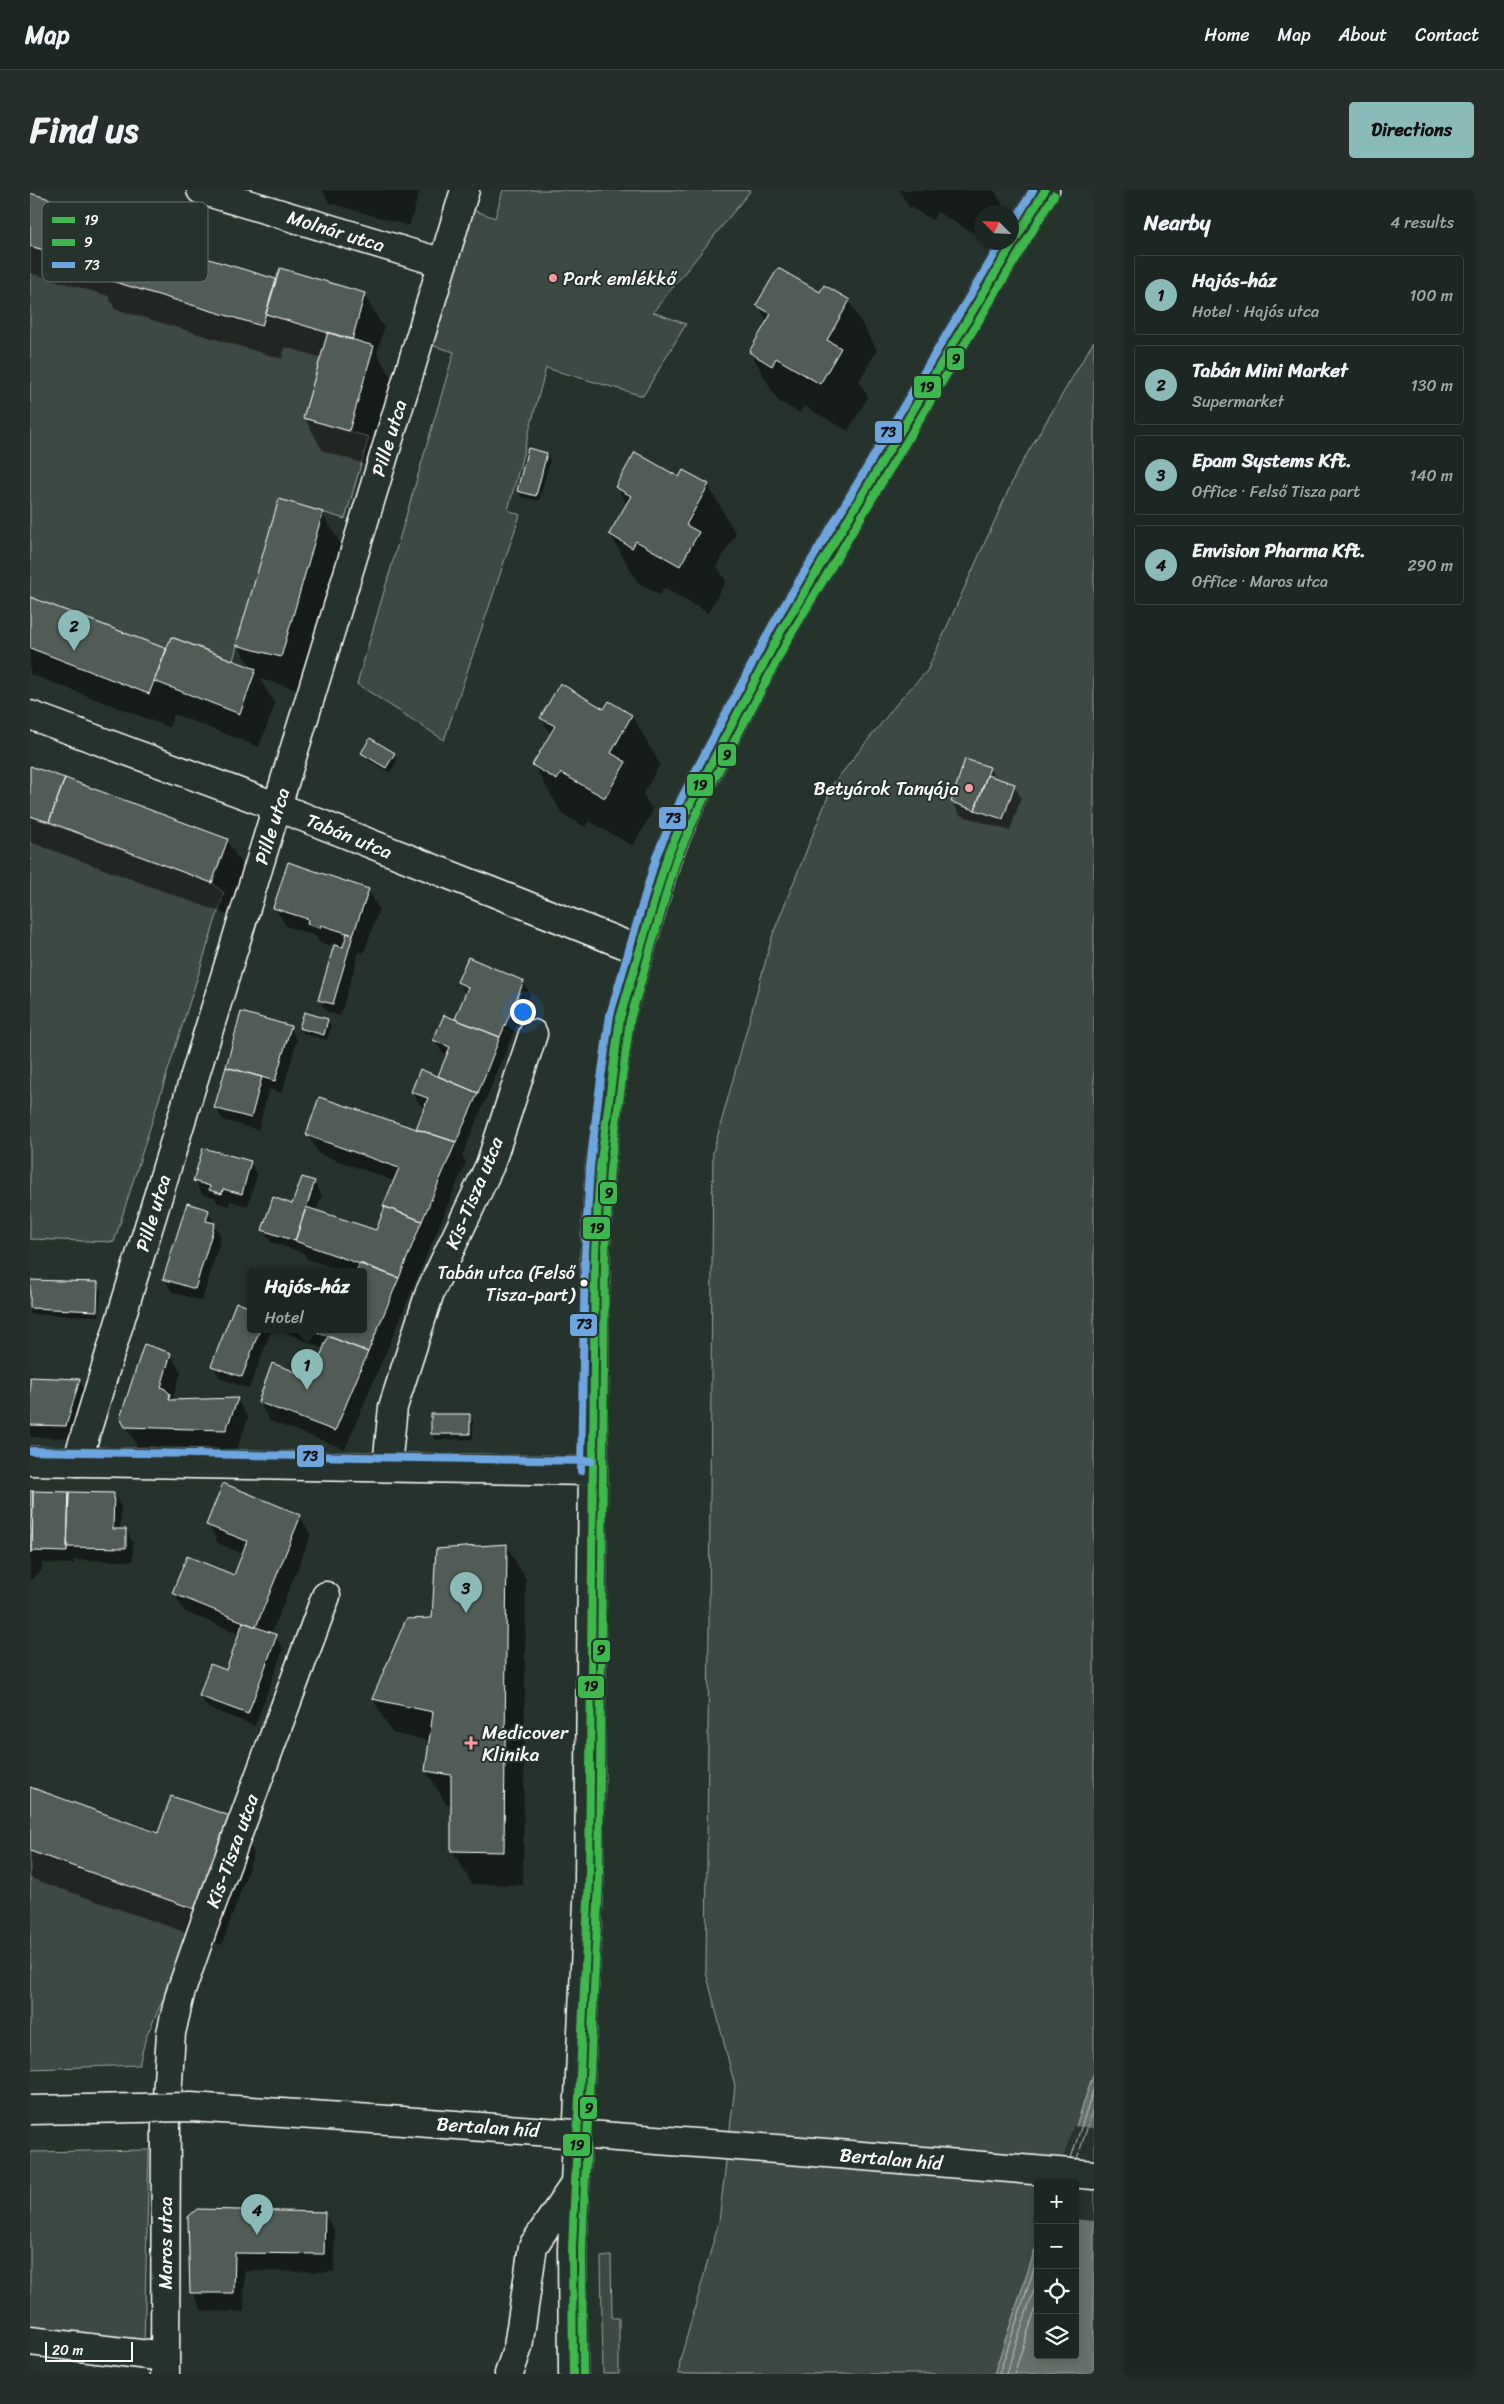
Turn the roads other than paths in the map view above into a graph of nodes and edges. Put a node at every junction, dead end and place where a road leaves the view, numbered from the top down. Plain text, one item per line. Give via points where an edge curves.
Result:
1 (201, 190) edge
2 (465, 190) edge
3 (1045, 190) edge
4 (442, 262) junction
5 (30, 715) edge
6 (278, 807) junction
7 (639, 950) junction
8 (533, 1034) dead end
9 (30, 1461) edge
10 (78, 1462) junction
11 (387, 1466) junction
12 (591, 1471) junction
13 (326, 1596) dead end
14 (30, 2110) edge
15 (166, 2112) joint
16 (1094, 2175) edge
17 (575, 2183) junction
18 (30, 2340) edge
19 (165, 2366) edge
20 (510, 2374) edge
21 (573, 2374) edge

1 - 4 street, Molnár utca
2 - 4 street, Pille utca
3 - 7 street via 781,631 734,718 691,802 668,857
4 - 6 street, Pille utca
5 - 6 street, Tabán utca
6 - 7 street, Tabán utca
6 - 10 street, Pille utca
7 - 12 street via 620,1018 600,1168
8 - 11 street, Kis-Tisza utca via 490,1164 430,1292 393,1407
9 - 10 street
10 - 11 street
11 - 12 street
12 - 17 street via 589,1880
13 - 15 street, Kis-Tisza utca via 180,1994 169,2046
14 - 16 street, Bertalan híd, bridge via 191,2107 412,2121
15 - 19 street, Maros utca
17 - 20 street via 533,2246 518,2347
17 - 21 street
18 - 19 street

